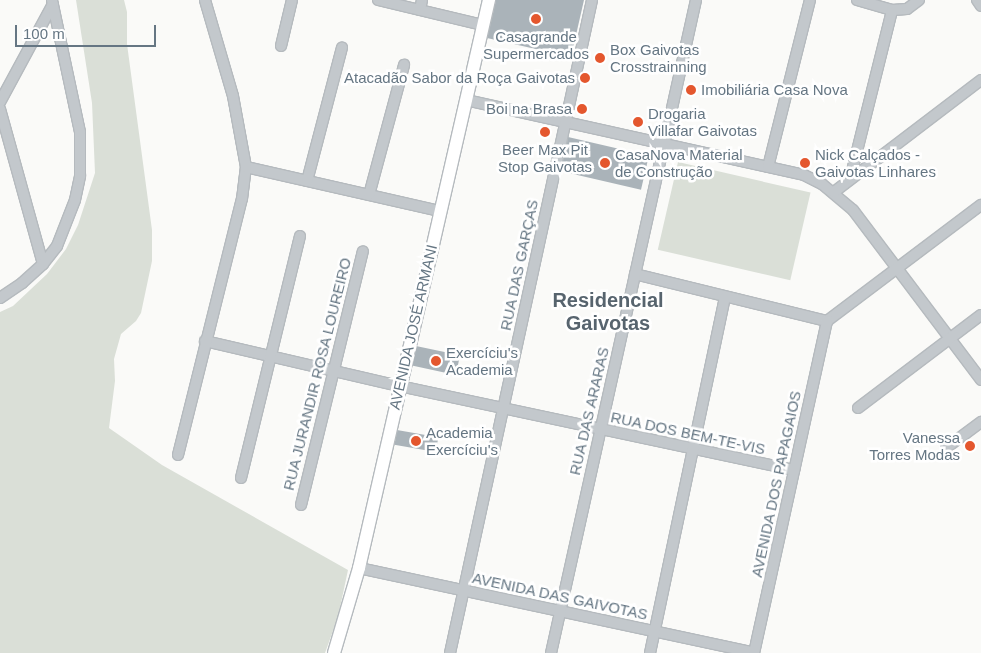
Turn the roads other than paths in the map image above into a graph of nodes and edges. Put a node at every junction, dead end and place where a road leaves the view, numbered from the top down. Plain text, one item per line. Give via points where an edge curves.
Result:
1 (205, 0) edge
2 (292, 0) edge
3 (378, 0) edge
4 (489, 0) edge
5 (592, 0) edge
6 (696, 0) edge
7 (810, 0) edge
8 (857, 0) edge
9 (919, 0) edge
10 (976, 0) edge
11 (52, 2) edge
12 (421, 5) edge
13 (981, 6) edge
14 (892, 10) junction
15 (483, 25) junction
16 (281, 46) dead end
17 (342, 48) dead end
18 (404, 65) dead end
19 (981, 80) edge
20 (466, 100) junction
21 (0, 102) edge
22 (0, 109) edge
23 (566, 122) junction
24 (664, 144) junction
25 (246, 167) junction
26 (768, 167) junction
27 (850, 179) junction
28 (307, 181) junction
29 (834, 192) junction
30 (369, 195) junction
31 (981, 205) edge
32 (440, 211) junction
33 (300, 236) dead end
34 (362, 251) dead end
35 (43, 264) junction
36 (897, 268) junction
37 (635, 274) junction
38 (0, 298) edge
39 (725, 298) junction
40 (981, 315) edge
41 (827, 320) junction
42 (949, 339) junction
43 (205, 341) junction
44 (271, 356) junction
45 (333, 371) junction
46 (981, 380) edge
47 (399, 386) junction
48 (858, 408) dead end
49 (503, 409) junction
50 (981, 422) edge
51 (600, 429) junction
52 (946, 448) dead end
53 (693, 449) junction
54 (178, 455) dead end
55 (794, 470) junction
56 (241, 478) dead end
57 (300, 505) dead end
58 (359, 568) junction
59 (464, 590) junction
60 (560, 611) junction
61 (654, 631) junction
62 (334, 653) edge
63 (450, 653) edge
64 (550, 653) edge
65 (650, 653) edge
66 (754, 653) edge

1 - 25 street via 233,96
2 - 16 street
3 - 12 street
4 - 15 main road, AVENIDA JOSÉ ARMANI
5 - 23 street, RUA DAS GARÇAS
6 - 24 street, RUA DAS ARARAS
7 - 26 street
8 - 14 street
9 - 14 street via 907,9
10 - 13 street
11 - 21 street
11 - 35 street via 80,132 81,151 80,176 72,208 57,246
12 - 15 street
14 - 27 street
15 - 20 main road, AVENIDA JOSÉ ARMANI
17 - 28 street
18 - 30 street
19 - 27 street
20 - 23 street
20 - 32 main road, AVENIDA JOSÉ ARMANI
22 - 35 street
23 - 24 street
23 - 49 street, RUA DAS GARÇAS
24 - 26 street
24 - 37 street, RUA DAS ARARAS
25 - 28 street
25 - 43 street via 242,199
26 - 29 street via 804,175
27 - 29 street
28 - 30 street
29 - 36 street via 853,210
30 - 32 street
31 - 36 street
32 - 47 main road, AVENIDA JOSÉ ARMANI
33 - 44 street
34 - 45 street, RUA JURANDIR ROSA LOUREIRO
35 - 38 street
36 - 41 street
36 - 42 street
37 - 39 street
37 - 51 street, RUA DAS ARARAS
39 - 41 street
39 - 53 street
40 - 42 street
41 - 55 street, AVENIDA DOS PAPAGAIOS
42 - 46 street
42 - 48 street
43 - 44 street, RUA DOS BEM-TE-VIS
43 - 54 street
44 - 45 street, RUA DOS BEM-TE-VIS
44 - 56 street
45 - 47 street, RUA DOS BEM-TE-VIS
45 - 57 street, RUA JURANDIR ROSA LOUREIRO
47 - 49 street, RUA DOS BEM-TE-VIS
47 - 58 main road, AVENIDA JOSÉ ARMANI
49 - 51 street, RUA DOS BEM-TE-VIS
49 - 59 street, RUA DAS GARÇAS
50 - 52 street
51 - 53 street, RUA DOS BEM-TE-VIS
51 - 60 street, RUA DAS ARARAS
53 - 55 street, RUA DOS BEM-TE-VIS
53 - 61 street
55 - 66 street, AVENIDA DOS PAPAGAIOS
58 - 59 street, AVENIDA DAS GAIVOTAS
58 - 62 main road, AVENIDA JOSÉ ARMANI
59 - 60 street, AVENIDA DAS GAIVOTAS
59 - 63 street, RUA DAS GARÇAS
60 - 61 street, AVENIDA DAS GAIVOTAS
60 - 64 street, RUA DAS ARARAS
61 - 65 street
61 - 66 street, AVENIDA DAS GAIVOTAS

